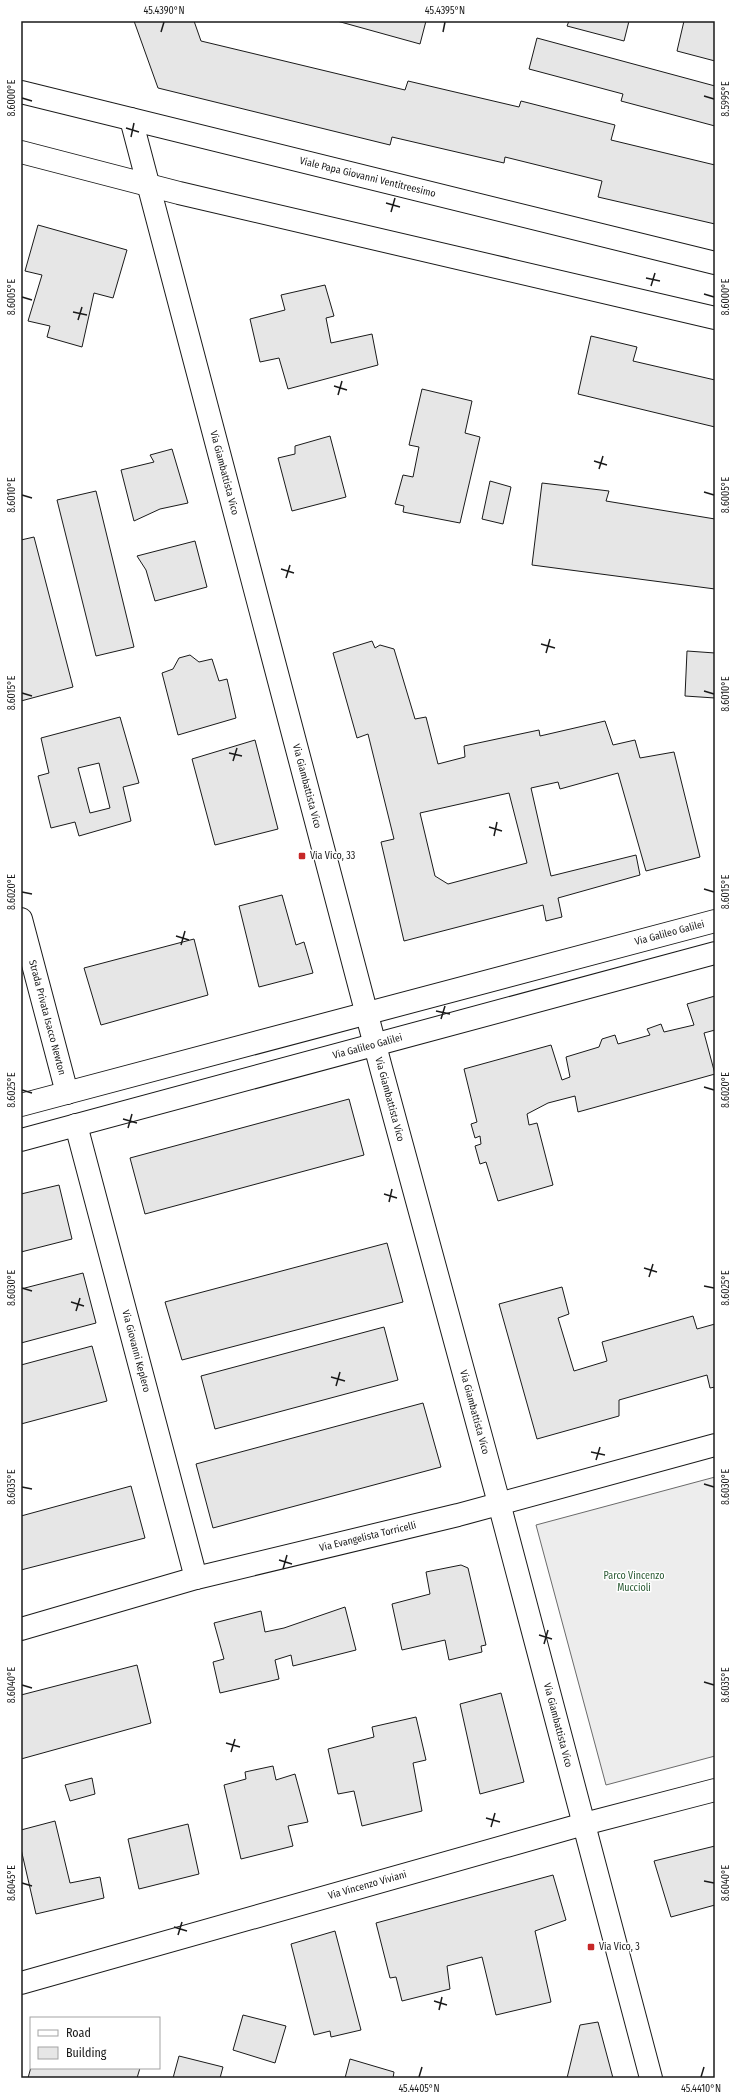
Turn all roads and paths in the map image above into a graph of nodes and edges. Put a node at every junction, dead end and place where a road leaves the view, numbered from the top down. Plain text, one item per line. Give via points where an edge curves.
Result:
1 (21, 92) edge
2 (131, 120) junction
3 (21, 152) edge
4 (147, 184) junction
5 (715, 263) edge
6 (715, 318) edge
7 (21, 919) edge
8 (715, 921) edge
9 (715, 953) edge
10 (367, 1014) junction
11 (375, 1045) junction
12 (67, 1093) junction
13 (21, 1105) edge
14 (76, 1125) junction
15 (21, 1140) edge
16 (715, 1445) edge
17 (499, 1503) junction
18 (196, 1578) junction
19 (21, 1629) edge
20 (715, 1790) edge
21 (584, 1824) junction
22 (21, 1983) edge
23 (651, 2078) edge

1 - 2 street, Viale Papa Giovanni Ventitreesimo
2 - 4 street, Via Giambattista Vico
2 - 5 street, Viale Papa Giovanni Ventitreesimo
3 - 4 street
4 - 6 street
4 - 10 street, Via Giambattista Vico
7 - 12 street, Strada Privata Isacco Newton
8 - 10 street, Via Galileo Galilei
9 - 11 street, Via Galileo Galilei
10 - 11 street, Via Giambattista Vico
10 - 12 street, Via Galileo Galilei
11 - 14 street, Via Galileo Galilei
11 - 17 street, Via Giambattista Vico
12 - 13 street, Via Galileo Galilei
14 - 15 street, Via Galileo Galilei
14 - 18 street, Via Giovanni Keplero
16 - 17 street, Via Evangelista Torricelli
17 - 18 street, Via Evangelista Torricelli
17 - 21 street, Via Giambattista Vico
18 - 19 street, Via Evangelista Torricelli
20 - 21 street, Via Vincenzo Viviani
21 - 22 street, Via Vincenzo Viviani
21 - 23 street, Via Giambattista Vico

